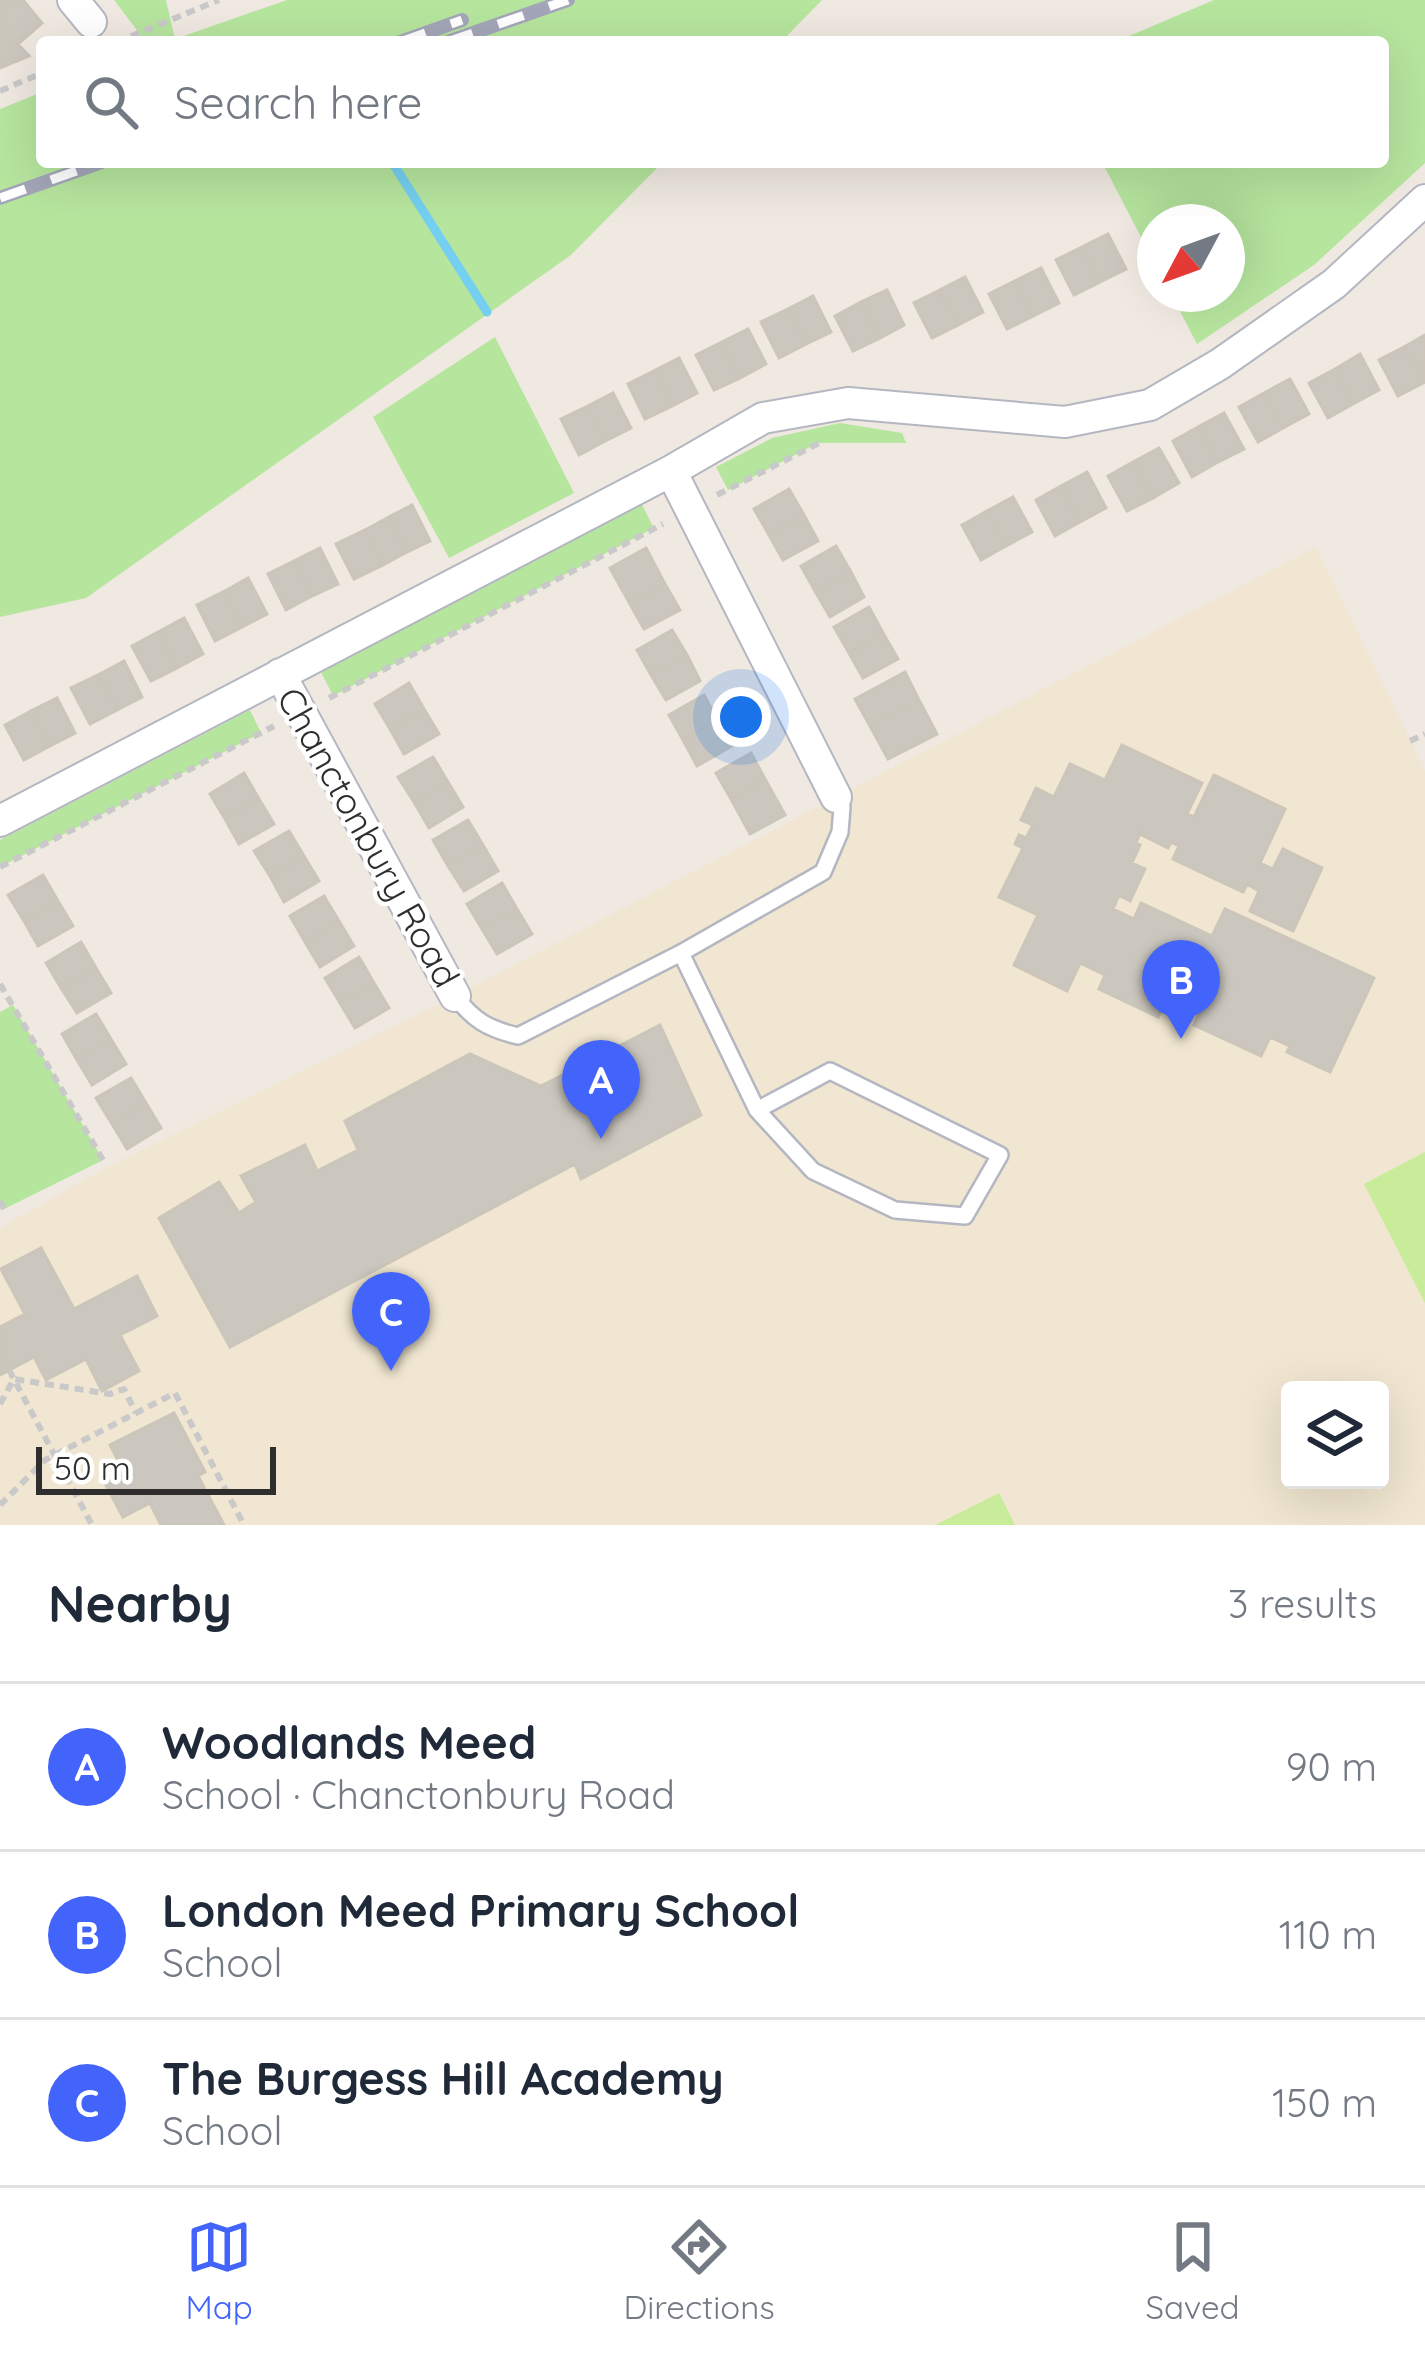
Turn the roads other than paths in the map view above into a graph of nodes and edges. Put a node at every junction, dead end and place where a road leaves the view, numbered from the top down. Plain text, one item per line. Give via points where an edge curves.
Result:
1 (1425, 200) edge
2 (671, 471) junction
3 (280, 674) junction
4 (836, 797) joint
5 (0, 821) edge
6 (680, 952) junction
7 (454, 996) joint
8 (757, 1110) junction

1 - 2 street, Chanctonbury Road via 1334,284 1150,405 1065,422 848,403 763,418
2 - 3 street, Chanctonbury Road
2 - 4 street, Chanctonbury Road
3 - 5 street, Chanctonbury Road
3 - 7 street, Chanctonbury Road
4 - 6 lane, Chanctonbury Road via 840,832 823,872
6 - 7 lane, Chanctonbury Road via 518,1036 473,1019
6 - 8 lane
8 - 8 lane via 813,1171 896,1210 964,1216 1000,1155 830,1071

